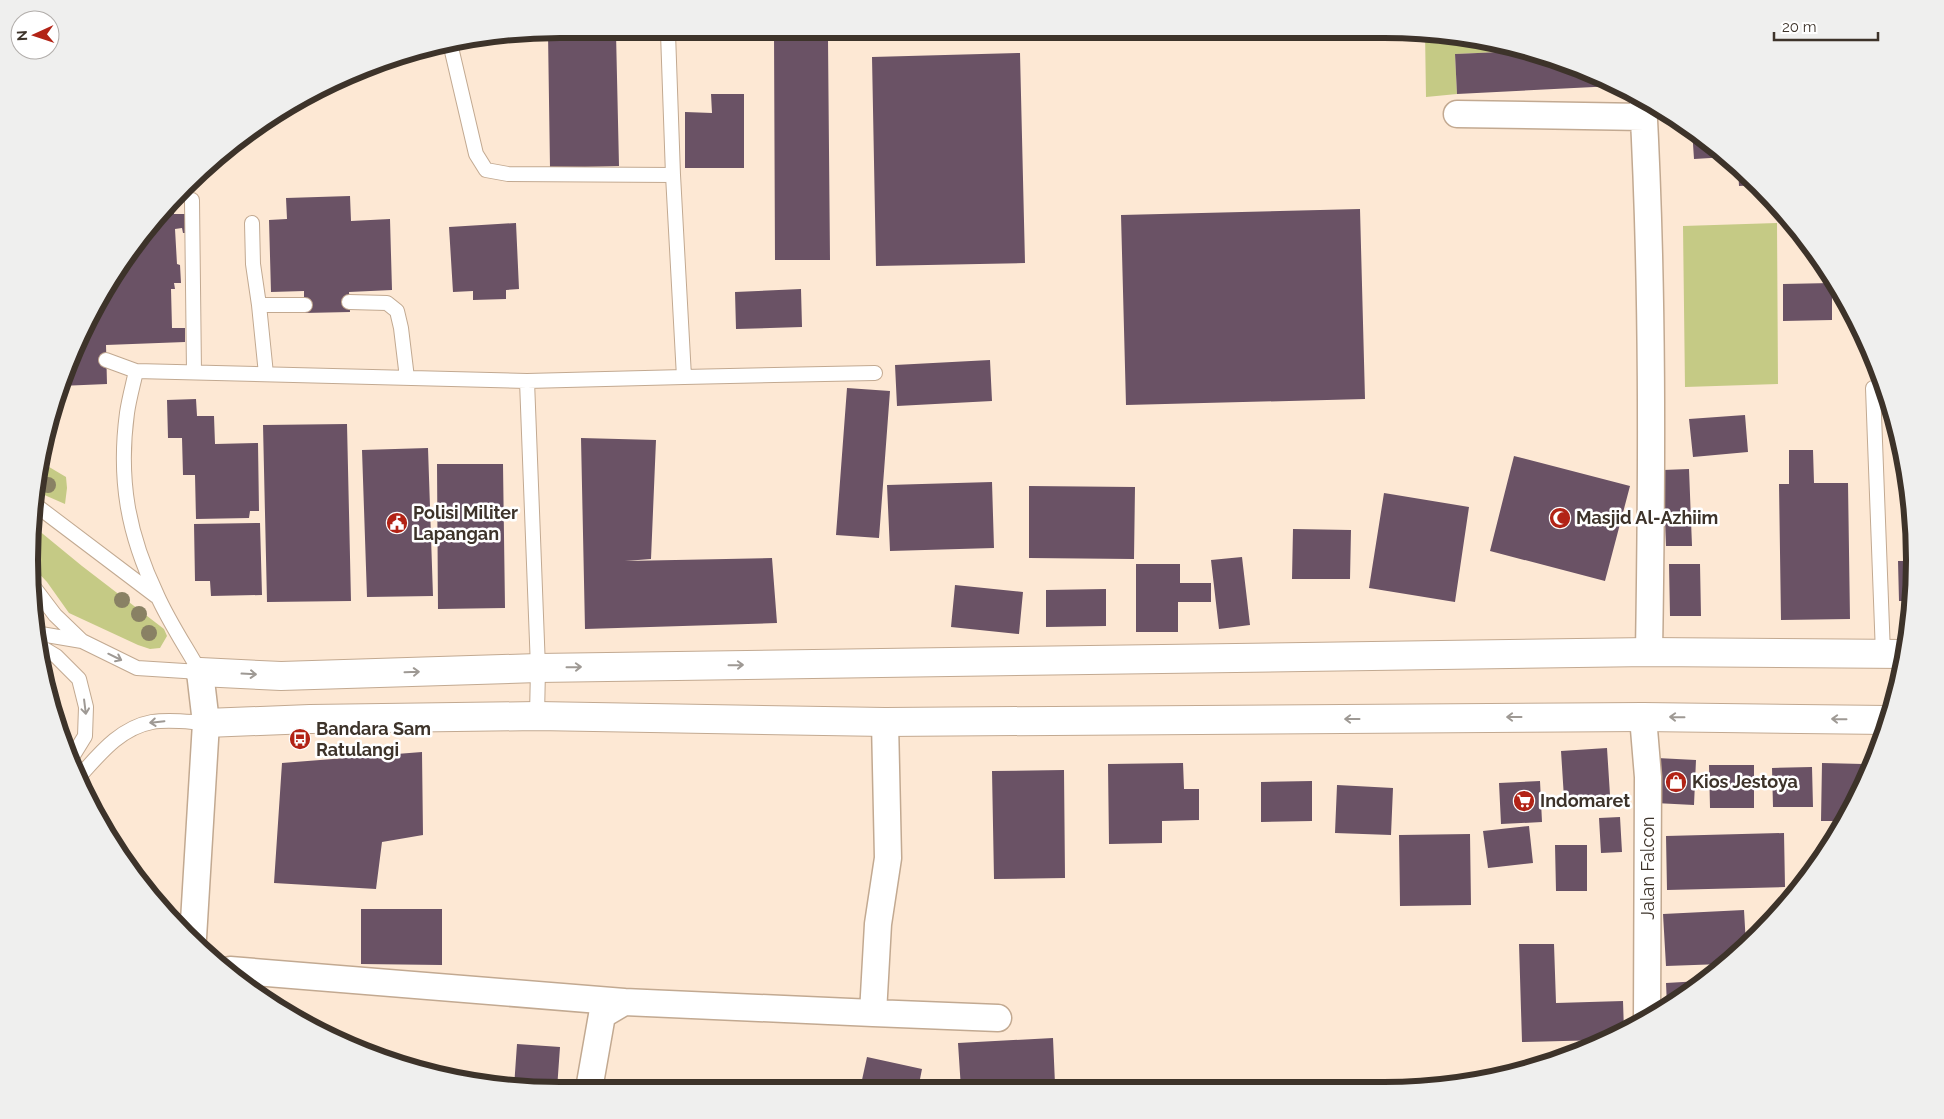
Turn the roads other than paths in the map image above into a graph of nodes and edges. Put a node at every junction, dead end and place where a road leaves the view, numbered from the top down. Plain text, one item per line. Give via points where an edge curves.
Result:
1 (668, 38) edge
2 (451, 49) edge
3 (1643, 108) edge
4 (1457, 114) dead end
5 (673, 175) junction
6 (192, 200) dead end
7 (252, 223) dead end
8 (350, 302) dead end
9 (259, 305) junction
10 (304, 305) dead end
11 (106, 360) dead end
12 (136, 372) junction
13 (194, 372) junction
14 (875, 373) dead end
15 (266, 374) junction
16 (684, 377) junction
17 (407, 378) junction
18 (527, 381) junction
19 (1873, 388) dead end
20 (40, 509) edge
21 (39, 594) edge
22 (157, 597) junction
23 (43, 634) edge
24 (82, 641) junction
25 (46, 650) edge
26 (1649, 652) junction
27 (1895, 654) edge
28 (538, 668) junction
29 (200, 672) junction
30 (537, 716) junction
31 (1643, 717) junction
32 (1881, 720) edge
33 (885, 722) junction
34 (206, 723) junction
35 (75, 753) edge
36 (84, 774) edge
37 (186, 925) edge
38 (238, 971) edge
39 (624, 1002) junction
40 (1647, 1011) edge
41 (873, 1013) junction
42 (998, 1018) dead end
43 (590, 1082) edge

1 - 5 lane
2 - 5 lane via 476,154 486,170 508,174
3 - 4 street
3 - 26 street via 1650,394
5 - 16 lane
6 - 13 lane
7 - 9 lane
8 - 17 lane via 387,302 397,311
9 - 10 lane
9 - 15 lane
11 - 12 lane
12 - 13 lane
12 - 22 lane via 127,413 124,470 127,506 134,540
13 - 15 lane
14 - 16 lane
15 - 17 lane
16 - 18 lane
17 - 18 lane
18 - 28 lane
19 - 27 lane
20 - 22 lane
21 - 24 lane
22 - 29 lane
23 - 24 lane
24 -> 29 lane via 137,668
25 -> 35 lane via 79,679 86,707 85,736
26 - 27 highway
28 -> 26 highway
29 -> 28 highway via 281,676
28 - 30 lane
29 - 34 street
30 - 33 highway
30 - 34 highway
32 -> 31 highway
31 -> 33 highway
31 - 40 street, Jalan Falcon via 1648,777
33 - 41 street via 888,858 878,924
34 -> 36 lane via 151,722 128,731 108,745
34 - 37 street
38 - 39 street
39 - 41 street
39 - 43 street via 602,1015
41 - 42 street

